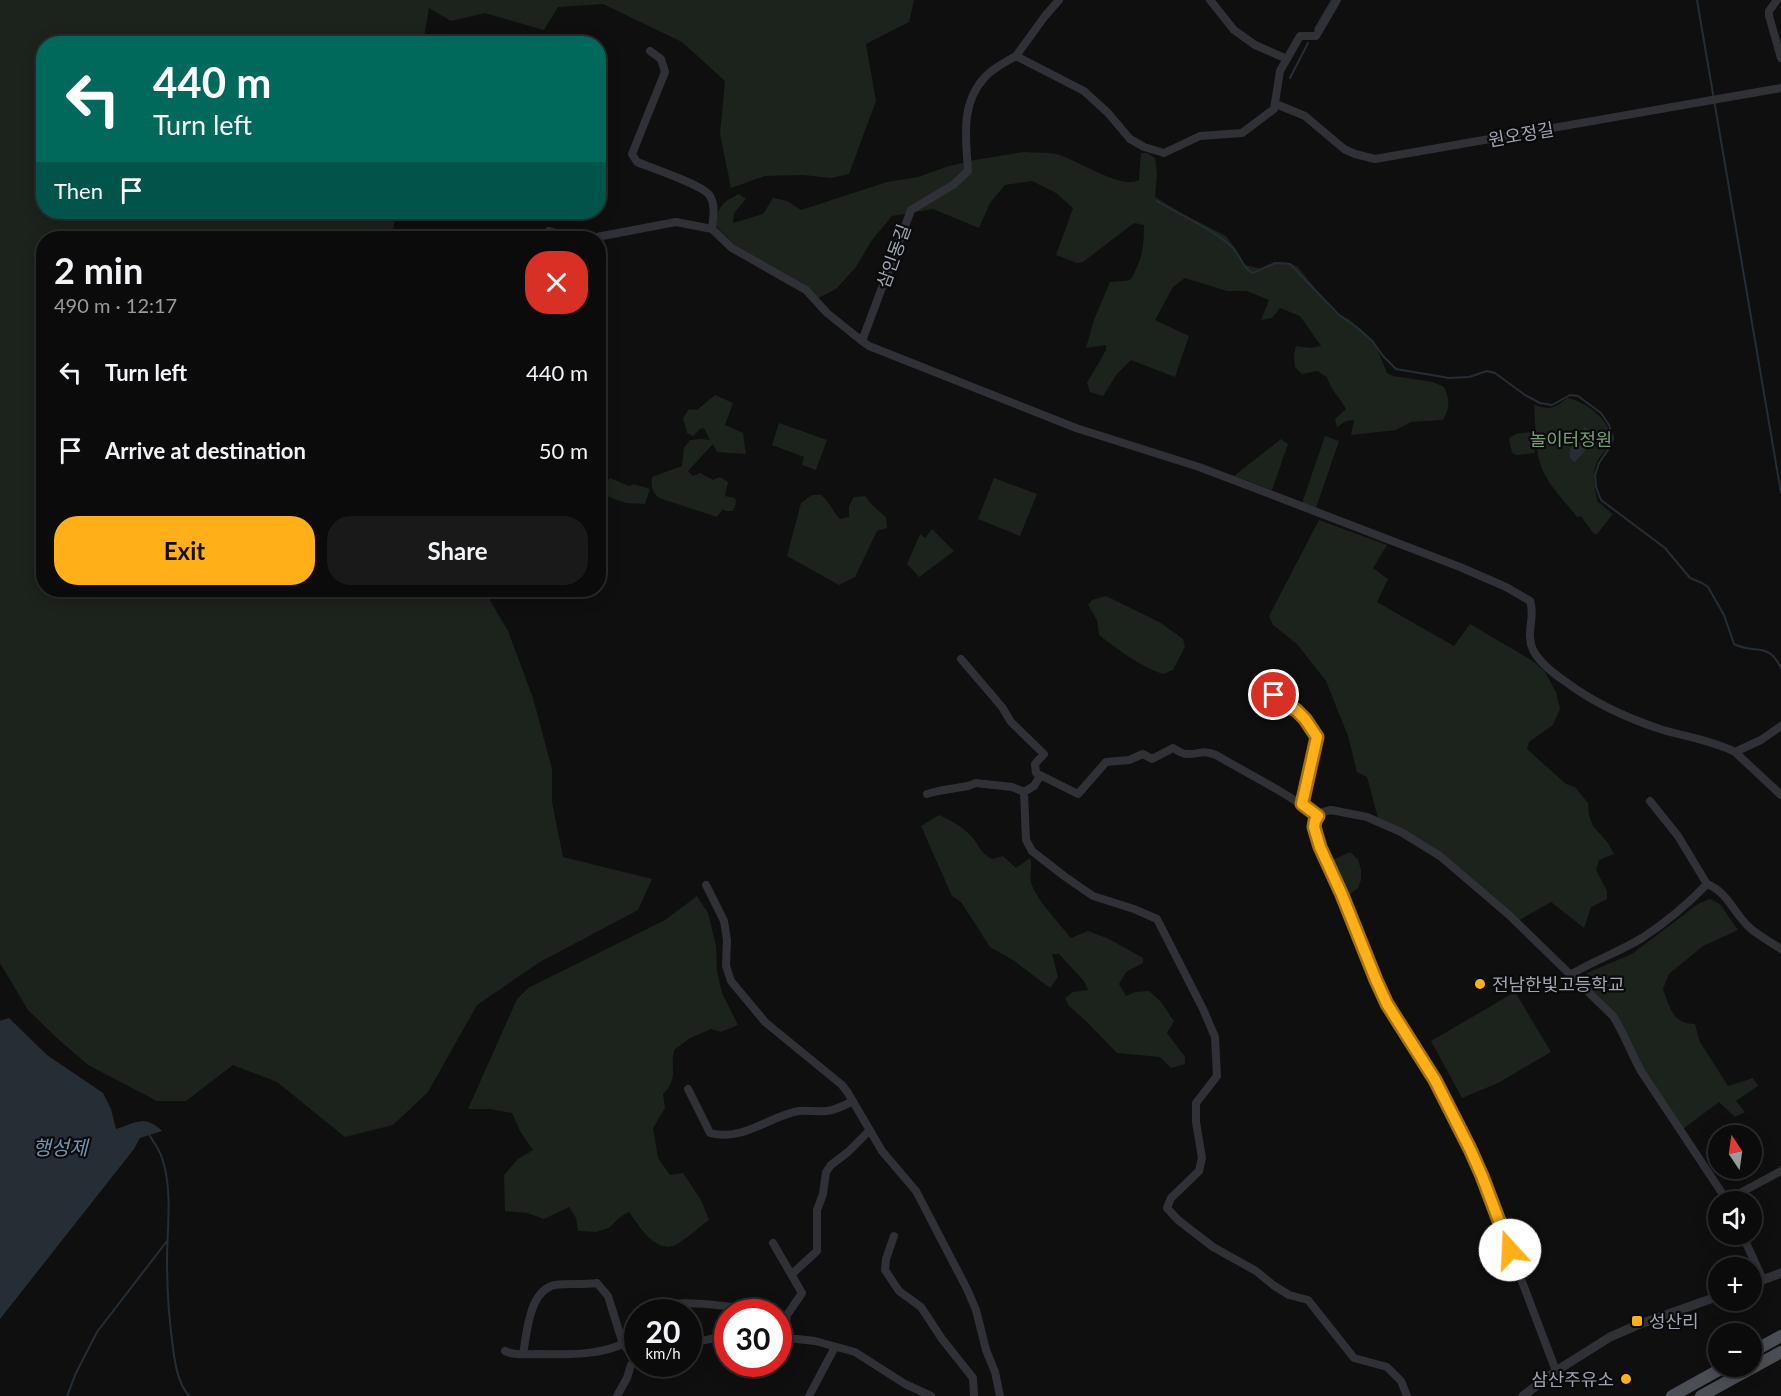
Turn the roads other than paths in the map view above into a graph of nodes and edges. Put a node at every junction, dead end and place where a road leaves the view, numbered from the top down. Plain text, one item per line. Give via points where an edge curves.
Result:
1 (1059, 0) edge
2 (1210, 0) edge
3 (1337, 0) edge
4 (1777, 0) edge
5 (650, 51) dead end
6 (1016, 56) junction
7 (1781, 58) edge
8 (1287, 59) junction
9 (1781, 88) edge
10 (1276, 104) junction
11 (712, 229) junction
12 (606, 235) edge
13 (862, 340) junction
14 (961, 659) dead end
15 (1265, 684) dead end
16 (1781, 726) edge
17 (1735, 752) junction
18 (1040, 776) junction
19 (1024, 792) junction
20 (927, 794) dead end
21 (1781, 795) edge
22 (1650, 801) dead end
23 (1302, 804) junction
24 (1318, 816) junction
25 (1707, 884) junction
26 (706, 885) dead end
27 (1781, 950) edge
28 (1570, 975) junction
29 (688, 1089) dead end
30 (853, 1101) junction
31 (870, 1130) junction
32 (1781, 1171) edge
33 (1721, 1191) edge
34 (1747, 1191) edge
35 (894, 1236) dead end
36 (773, 1244) dead end
37 (1747, 1245) edge
38 (1781, 1273) edge
39 (792, 1274) junction
40 (1763, 1280) joint
41 (1708, 1300) edge
42 (792, 1309) edge
43 (1781, 1336) edge
44 (792, 1338) edge
45 (623, 1344) joint
46 (1762, 1346) edge
47 (835, 1347) junction
48 (505, 1352) dead end
49 (1781, 1352) edge
50 (523, 1354) junction
51 (1556, 1371) junction
52 (1708, 1376) edge
53 (627, 1377) edge
54 (617, 1396) edge
55 (809, 1396) edge
56 (932, 1396) edge
57 (974, 1396) edge
58 (1000, 1396) edge
59 (1407, 1396) edge
60 (1523, 1396) edge
61 (1672, 1396) edge
62 (1701, 1396) edge

1 - 6 street
2 - 8 street via 1234,30 1255,45
3 - 8 street via 1316,36 1300,36
4 - 7 street via 1769,16
5 - 11 street via 661,59 665,72 632,154 637,162 696,184 709,194 714,209
6 - 10 street via 1084,91 1130,139 1164,153 1200,136 1242,134
6 - 13 street, 삼인동길 via 986,76 972,96 965,124 968,171 953,185 910,210
8 - 10 street via 1280,71
9 - 10 street, 원오정길 via 1375,159 1344,149 1305,116
11 - 12 street via 676,222
11 - 13 street via 732,248 806,290 827,313
13 - 17 street via 1076,428 1199,467 1506,587 1530,601 1533,611 1529,634 1534,650 1557,676 1629,718
14 - 18 street via 1011,722 1044,754 1035,764
15 - 23 street via 1283,705 1305,719 1317,737
16 - 17 street
17 - 21 street
18 - 19 street
18 - 23 street via 1078,794 1106,762 1143,754 1152,759 1173,748 1185,754 1202,751 1216,755
19 - 20 street via 976,783
19 - 59 street via 1026,840 1032,851 1093,896 1157,920 1215,1037 1217,1076 1196,1103 1202,1158 1198,1172 1171,1198 1167,1208 1213,1246 1289,1295 1308,1300 1354,1358 1387,1367 1401,1381
22 - 25 street via 1689,852
23 - 24 street
24 - 28 street via 1331,810 1367,817 1440,856 1509,915
24 - 51 street via 1314,827 1320,847 1376,980 1435,1080 1482,1176
25 - 27 street via 1726,897 1748,927
25 - 28 street via 1643,937
26 - 30 street via 724,921 731,981 765,1022 842,1085
28 - 33 street via 1613,1016 1641,1071
29 - 30 street via 710,1133 717,1135 749,1130 800,1111 830,1111
30 - 31 street
31 - 39 street via 826,1172 817,1210 817,1251
31 - 58 street via 882,1151 916,1191 967,1289
32 - 34 street
35 - 57 street via 885,1270 899,1291 921,1307 973,1378
36 - 39 street
37 - 40 street
38 - 40 street
39 - 42 street via 802,1293
41 - 51 street via 1630,1328
43 - 46 main road
44 - 47 street
45 - 50 street via 580,1354
45 - 50 street via 608,1296 597,1283 552,1286 544,1290 532,1308
47 - 55 street
47 - 56 street via 861,1355 905,1384
48 - 50 street
49 - 62 main road
51 - 60 street
52 - 61 main road
53 - 54 street

